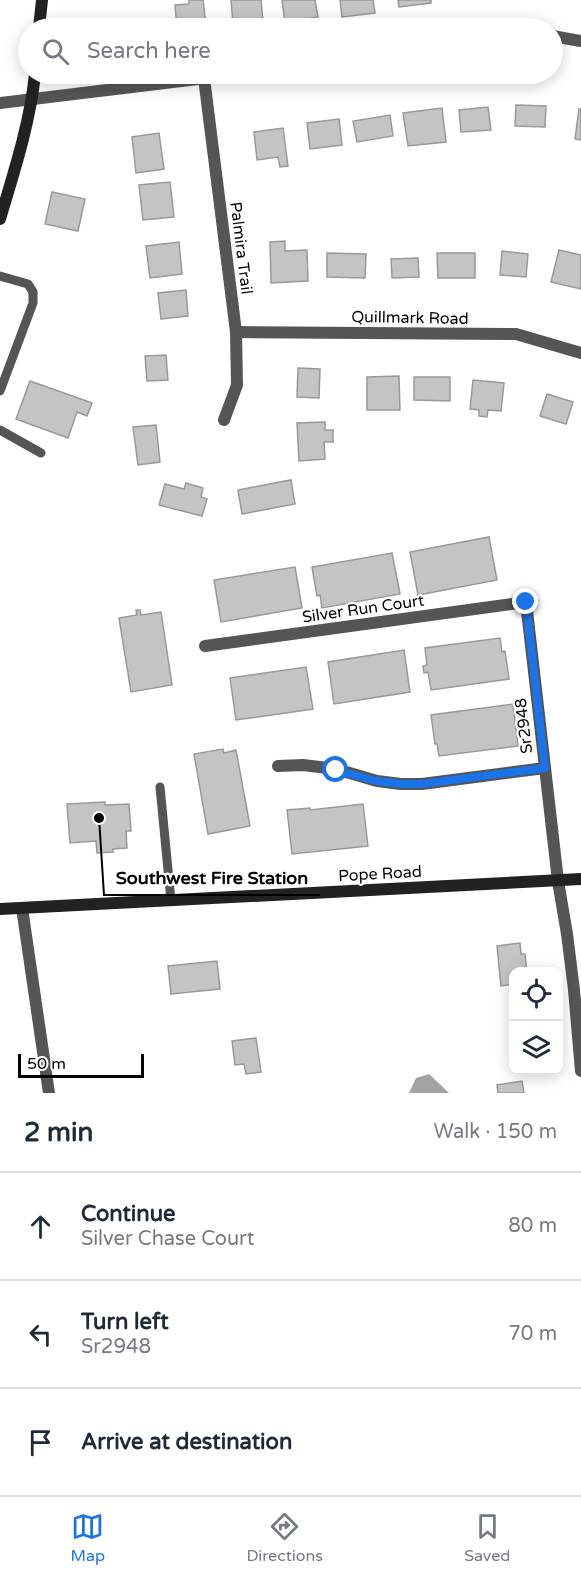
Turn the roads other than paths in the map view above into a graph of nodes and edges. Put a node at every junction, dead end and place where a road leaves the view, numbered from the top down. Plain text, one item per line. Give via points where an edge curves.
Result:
1 (42, 0) edge
2 (40, 18) edge
3 (563, 38) edge
4 (581, 41) edge
5 (34, 84) edge
6 (152, 84) edge
7 (205, 84) edge
8 (32, 98) junction
9 (0, 103) edge
10 (0, 219) edge
11 (0, 276) edge
12 (236, 332) junction
13 (581, 353) edge
14 (0, 391) edge
15 (224, 420) dead end
16 (0, 430) edge
17 (41, 453) dead end
18 (526, 602) joint
19 (205, 646) dead end
20 (278, 765) dead end
21 (545, 768) junction
22 (160, 787) dead end
23 (581, 879) edge
24 (558, 881) junction
25 (171, 900) junction
26 (22, 908) junction
27 (0, 909) edge
28 (581, 1071) edge
29 (49, 1093) edge

1 - 2 street
3 - 4 street
5 - 8 street
6 - 8 street
7 - 12 street, Palmira Trail
8 - 9 street
8 - 10 street
11 - 14 lane via 28,284 33,303
12 - 13 street, Quillmark Road via 516,334
12 - 15 street, Palmira Trail via 237,385
16 - 17 lane
18 - 19 street, Silver Run Court
18 - 21 street, Sr2948
20 - 21 street via 303,765 376,781 411,784
21 - 24 street, Sr2948
22 - 25 lane
23 - 24 street, Pope Road
24 - 25 street, Pope Road
24 - 28 street, Sr2948
25 - 26 street, Pope Road
26 - 27 street, Pope Road
26 - 29 street

